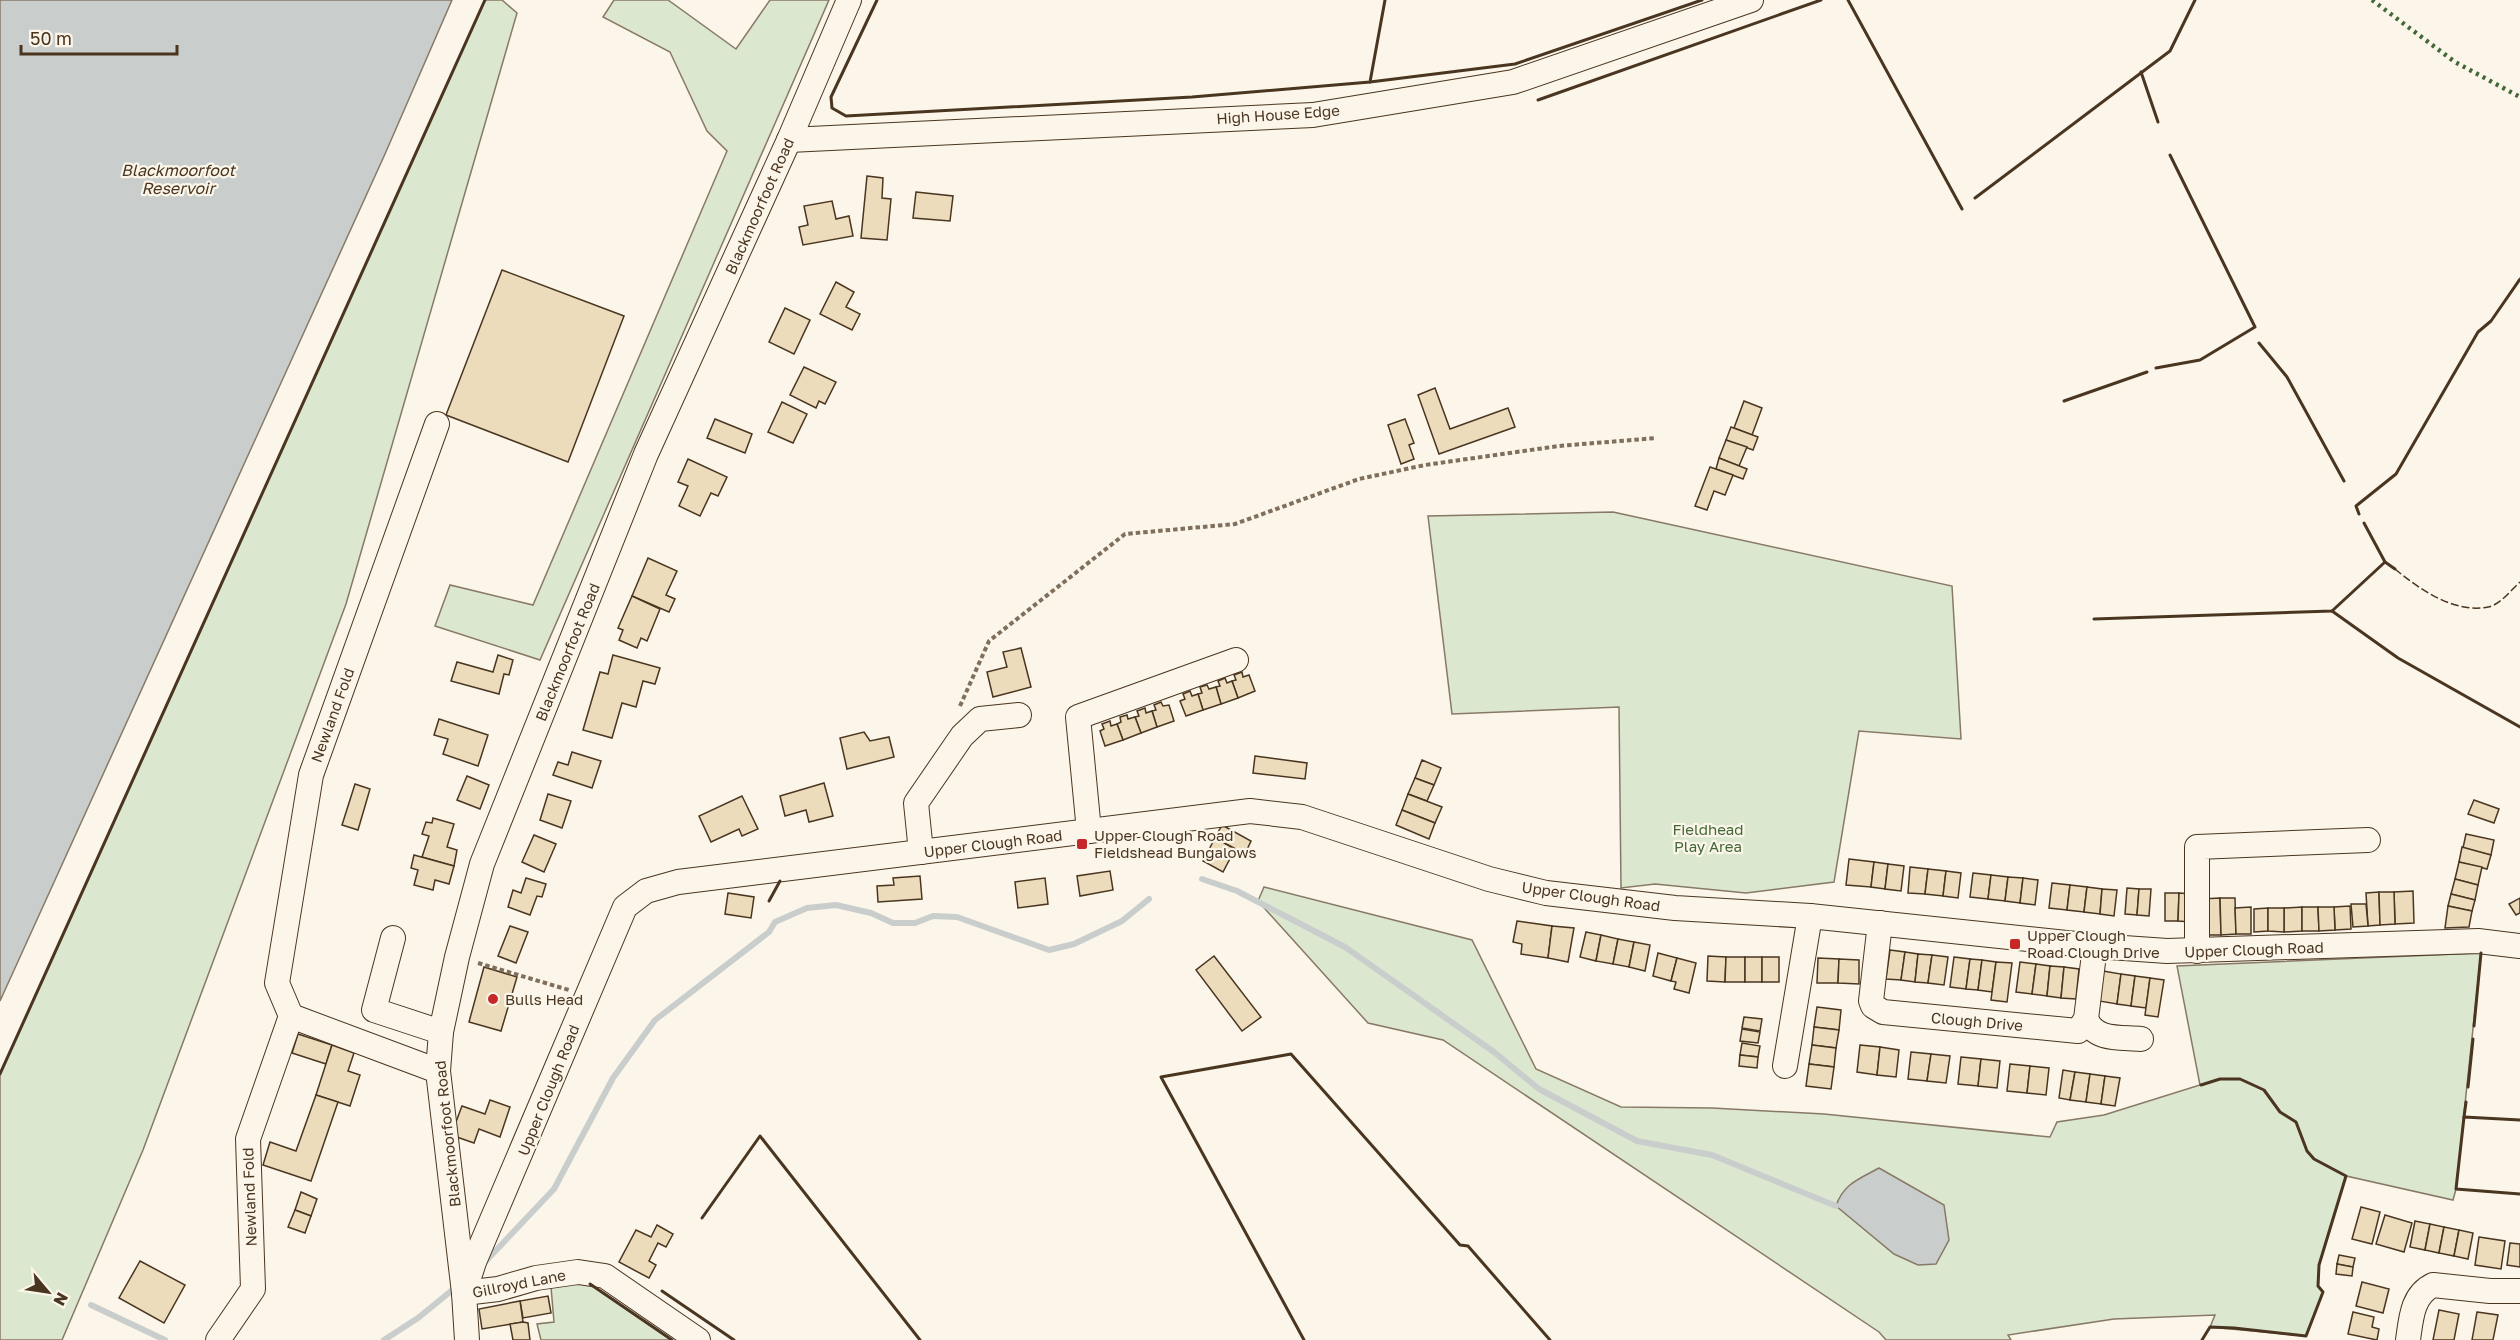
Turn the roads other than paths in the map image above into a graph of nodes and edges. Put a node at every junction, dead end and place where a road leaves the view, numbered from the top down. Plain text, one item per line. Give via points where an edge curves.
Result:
1 (849, 0) edge
2 (1751, 0) edge
3 (789, 140) junction
4 (437, 424) dead end
5 (1236, 660) dead end
6 (1019, 715) dead end
7 (1089, 831) junction
8 (2368, 840) dead end
9 (921, 852) junction
10 (1810, 916) junction
11 (1880, 923) junction
12 (393, 938) dead end
13 (2095, 946) junction
14 (2520, 946) edge
15 (2197, 951) junction
16 (291, 1016) junction
17 (2086, 1019) junction
18 (441, 1032) junction
19 (2141, 1039) dead end
20 (1785, 1066) dead end
21 (438, 1071) junction
22 (468, 1264) junction
23 (2520, 1291) edge
24 (464, 1293) junction
25 (218, 1340) edge
26 (467, 1340) edge
27 (698, 1340) edge
28 (2408, 1340) edge

1 - 3 street, Blackmoorfoot Road
2 - 3 street, High House Edge via 1513,82 1313,115
3 - 18 street, Blackmoorfoot Road via 646,454 482,864
4 - 16 street, Newland Fold via 310,775 277,983
5 - 7 street via 1078,717
6 - 9 street via 980,719 962,736 916,802
7 - 9 street, Upper Clough Road
7 - 10 street, Upper Clough Road via 1250,811 1302,817 1489,879 1546,893 1675,908
8 - 15 street via 2197,847
9 - 22 street, Upper Clough Road via 678,882 646,891 625,907
10 - 11 street, Upper Clough Road
10 - 20 street
11 - 13 street, Upper Clough Road
11 - 17 street, Clough Drive via 1871,1001 1883,1012 2078,1031
12 - 18 street via 375,1010
13 - 15 street, Upper Clough Road
13 - 17 street
14 - 15 street, Upper Clough Road via 2478,941
16 - 21 street
16 - 25 street, Newland Fold via 248,1139 253,1288
17 - 19 street via 2098,1034
18 - 21 street, Blackmoorfoot Road
21 - 22 street, Blackmoorfoot Road
22 - 24 street, Blackmoorfoot Road
23 - 28 street via 2490,1292 2433,1285 2426,1288 2413,1309
24 - 26 street, Blackmoorfoot Road
24 - 27 street, Gillroyd Lane via 578,1272 605,1276

